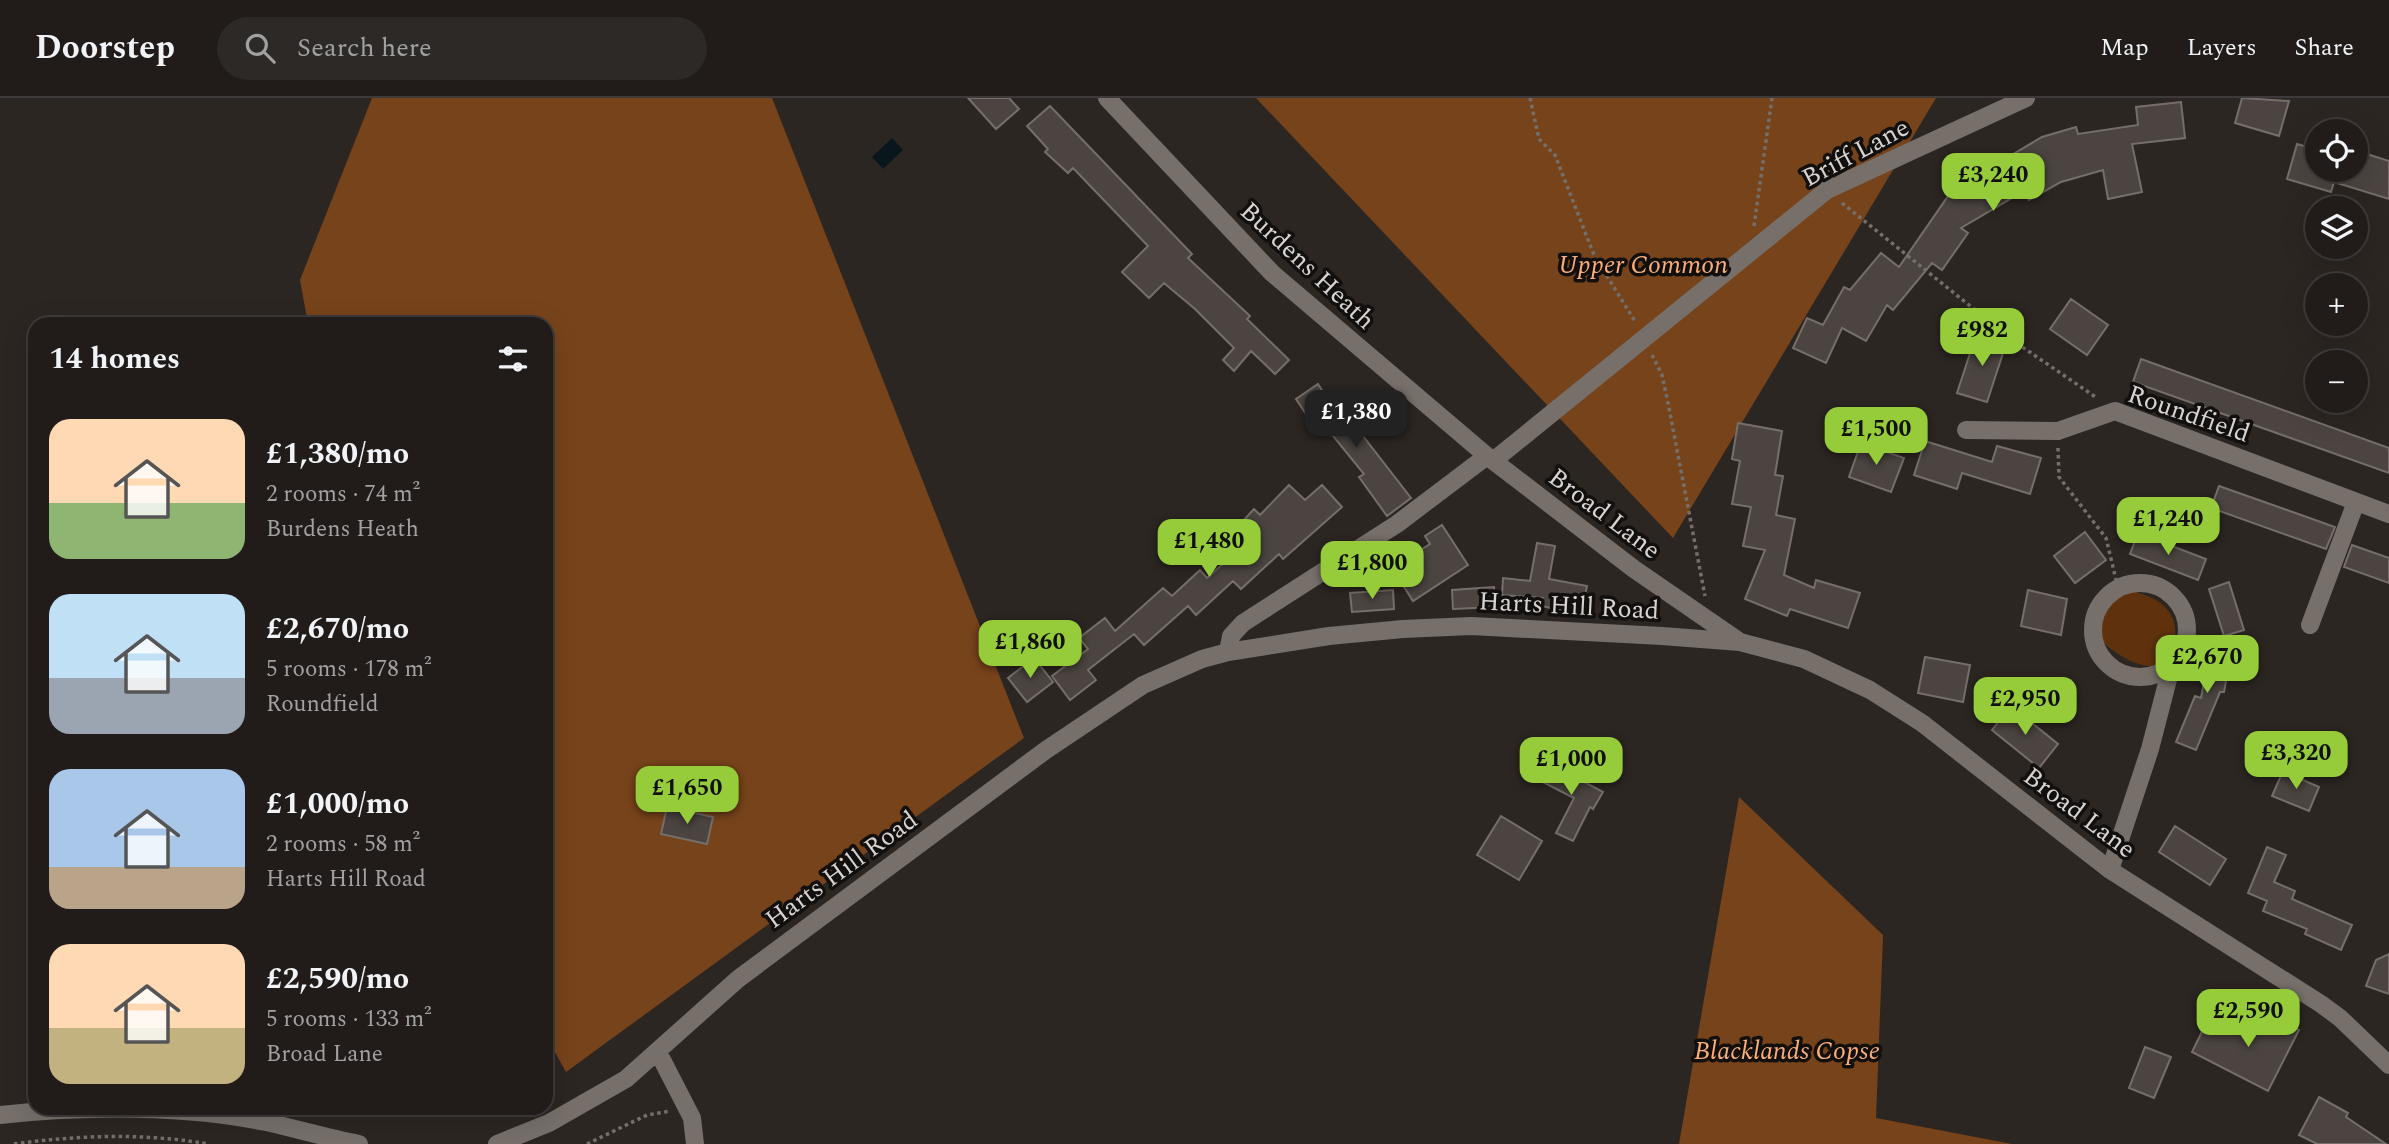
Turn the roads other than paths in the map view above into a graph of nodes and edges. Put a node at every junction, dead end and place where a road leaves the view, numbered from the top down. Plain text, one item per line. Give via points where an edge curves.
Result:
1 (1107, 98) edge
2 (2026, 98) edge
3 (1966, 430) dead end
4 (1490, 459) junction
5 (2356, 502) junction
6 (2389, 514) edge
7 (2310, 625) dead end
8 (1740, 642) junction
9 (1228, 652) junction
10 (2172, 664) junction
11 (2110, 870) junction
12 (658, 1052) junction
13 (2389, 1065) edge
14 (28, 1113) edge
15 (0, 1115) edge
16 (204, 1115) edge
17 (359, 1144) edge
18 (498, 1144) edge
19 (695, 1144) edge

1 - 4 street, Burdens Heath via 1272,273
2 - 4 street, Briff Lane via 1826,190
3 - 5 street, Roundfield via 2057,431 2115,411
4 - 8 street, Broad Lane via 1634,569
4 - 9 street via 1242,623 1231,636
5 - 6 street, Roundfield
5 - 7 street
8 - 9 street, Harts Hill Road via 1471,626 1341,635
8 - 11 street, Broad Lane via 1804,659 1870,690 1922,723
9 - 12 street, Harts Hill Road via 1173,671 1095,715 748,971
10 - 10 street via 2143,677 2112,668 2101,657 2092,626 2106,597 2118,588 2147,584 2173,597 2184,617 2186,639
10 - 11 street
11 - 13 street, Broad Lane via 2320,1004
12 - 18 street, Harts Hill Road via 582,1106
12 - 19 street via 692,1118
14 - 15 street
16 - 17 street via 264,1122

